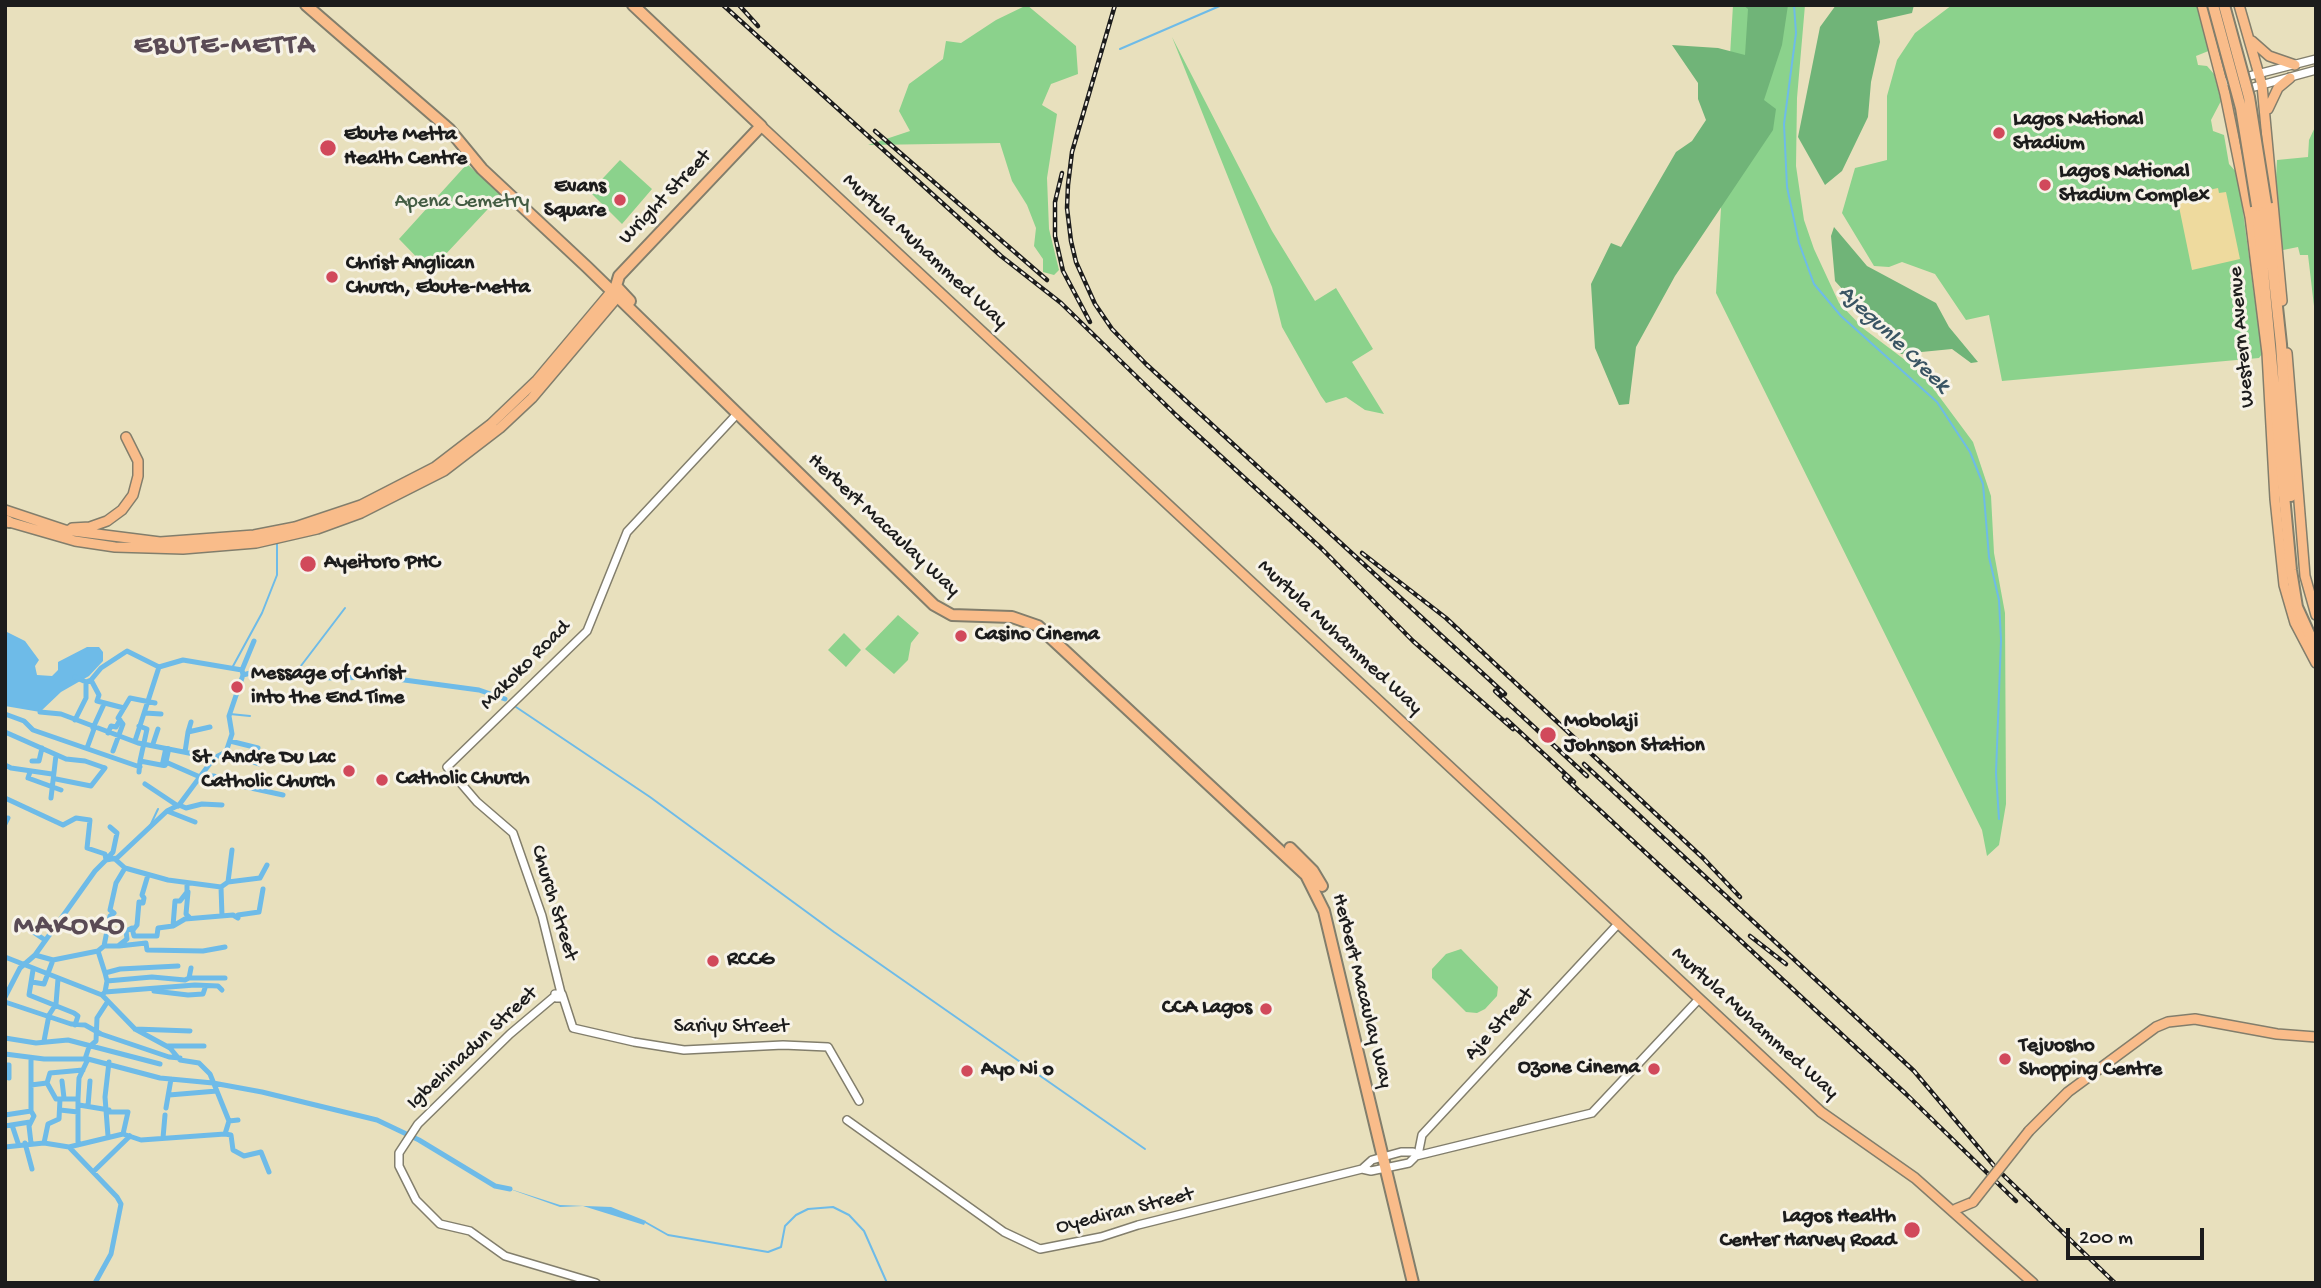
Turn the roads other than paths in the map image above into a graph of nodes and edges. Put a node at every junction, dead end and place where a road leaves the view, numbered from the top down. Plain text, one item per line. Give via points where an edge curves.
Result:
1 (306, 5) edge
2 (633, 5) edge
3 (2202, 5) edge
4 (2213, 5) edge
5 (2224, 5) edge
6 (2239, 5) edge
7 (2250, 38) junction
8 (2316, 59) edge
9 (2295, 65) junction
10 (2316, 70) edge
11 (2260, 74) junction
12 (2290, 78) junction
13 (2222, 83) junction
14 (2262, 85) junction
15 (2225, 94) junction
16 (2266, 117) junction
17 (761, 126) junction
18 (2262, 205) junction
19 (2278, 288) junction
20 (619, 294) junction
21 (2283, 344) junction
22 (2270, 375) junction
23 (737, 414) junction
24 (2275, 435) junction
25 (126, 437) dead end
26 (5, 510) edge
27 (6, 521) edge
28 (48, 525) junction
29 (33, 526) junction
30 (255, 539) junction
31 (2316, 615) edge
32 (2316, 635) edge
33 (2316, 649) edge
34 (2316, 663) edge
35 (447, 767) joint
36 (1618, 923) junction
37 (559, 995) junction
38 (1699, 999) junction
39 (573, 1028) joint
40 (2316, 1035) edge
41 (859, 1101) dead end
42 (1821, 1112) junction
43 (847, 1120) dead end
44 (1417, 1155) junction
45 (1386, 1162) junction
46 (1973, 1202) junction
47 (1956, 1209) junction
48 (1968, 1219) junction
49 (596, 1283) edge
50 (1413, 1283) edge
51 (1420, 1283) edge
52 (2033, 1283) edge
53 (2041, 1283) edge

1 - 20 highway, Herbert Macaulay Way via 449,129 482,169
2 - 17 highway, Murtula Muhammed Way
3 - 13 main road, Western Avenue
4 - 18 highway, Western Avenue, bridge
5 - 18 highway, Western Avenue, bridge via 2249,97
6 - 7 main road, Western Avenue
7 - 9 main road via 2269,56
7 - 11 main road, Western Avenue
8 - 9 street
9 - 11 street
10 - 12 street
11 - 13 street
11 - 14 main road, Western Avenue
12 - 14 street
12 - 16 main road via 2270,99
13 - 15 main road, Western Avenue
14 - 15 street
14 - 16 main road, Western Avenue
15 - 22 main road, Western Avenue via 2251,229
16 - 19 main road, Western Avenue
17 - 20 highway, Wright Street via 622,272
17 - 36 main road, Murtula Muhammed Way
18 - 19 highway, Western Avenue
18 - 22 highway, Western Avenue
19 - 21 highway, Western Avenue
19 - 21 highway
20 - 23 highway, Herbert Macaulay Way
20 - 30 main road via 522,395 454,453 384,495 296,531
20 - 45 highway, Herbert Macaulay Way via 937,600 958,610 1015,611 1042,622 1313,871 1331,908
21 - 31 main road, Western Avenue via 2305,576
21 - 32 highway, Western Avenue via 2297,569
22 - 24 highway, Western Avenue
22 - 24 highway
23 - 35 street, Makoko Road via 627,532 590,626
23 - 45 highway, Herbert Macaulay Way via 934,605 952,615 1012,617 1038,626 1306,875 1324,911
24 - 33 highway, Western Avenue via 2294,590
24 - 34 main road, Western Avenue via 2278,537 2287,598
25 - 28 main road via 136,454 138,477 122,510 90,527
26 - 29 main road
27 - 29 main road
28 - 29 main road
28 - 30 main road via 160,542
29 - 30 main road via 75,541 138,548 183,549
35 - 37 street, Church Street via 477,802 513,833 542,916
36 - 38 main road, Murtula Muhammed Way
36 - 44 street, Aje Street via 1422,1135
37 - 39 street, Church Street
37 - 49 street, Igbehinadun Street via 510,1034 415,1128 399,1153 401,1174 416,1200 440,1224 470,1231 505,1256
38 - 42 main road, Murtula Muhammed Way
38 - 44 street via 1591,1113
39 - 41 street, Sariyu Street via 684,1050 828,1047
40 - 46 main road, bridge via 2277,1034 2185,1018 2158,1026 2067,1092 2029,1131
42 - 47 main road via 1882,1146
42 - 52 main road, Murtula Muhammed Way via 1915,1178
43 - 45 street, Oyediran Street via 1004,1232 1040,1249 1362,1169 1368,1162
44 - 45 street via 1406,1151
44 - 45 street, Oyediran Street via 1413,1162
45 - 50 highway, Herbert Macaulay Way
45 - 51 highway, Herbert Macaulay Way
46 - 47 main road
46 - 48 main road
47 - 48 main road
48 - 53 main road

